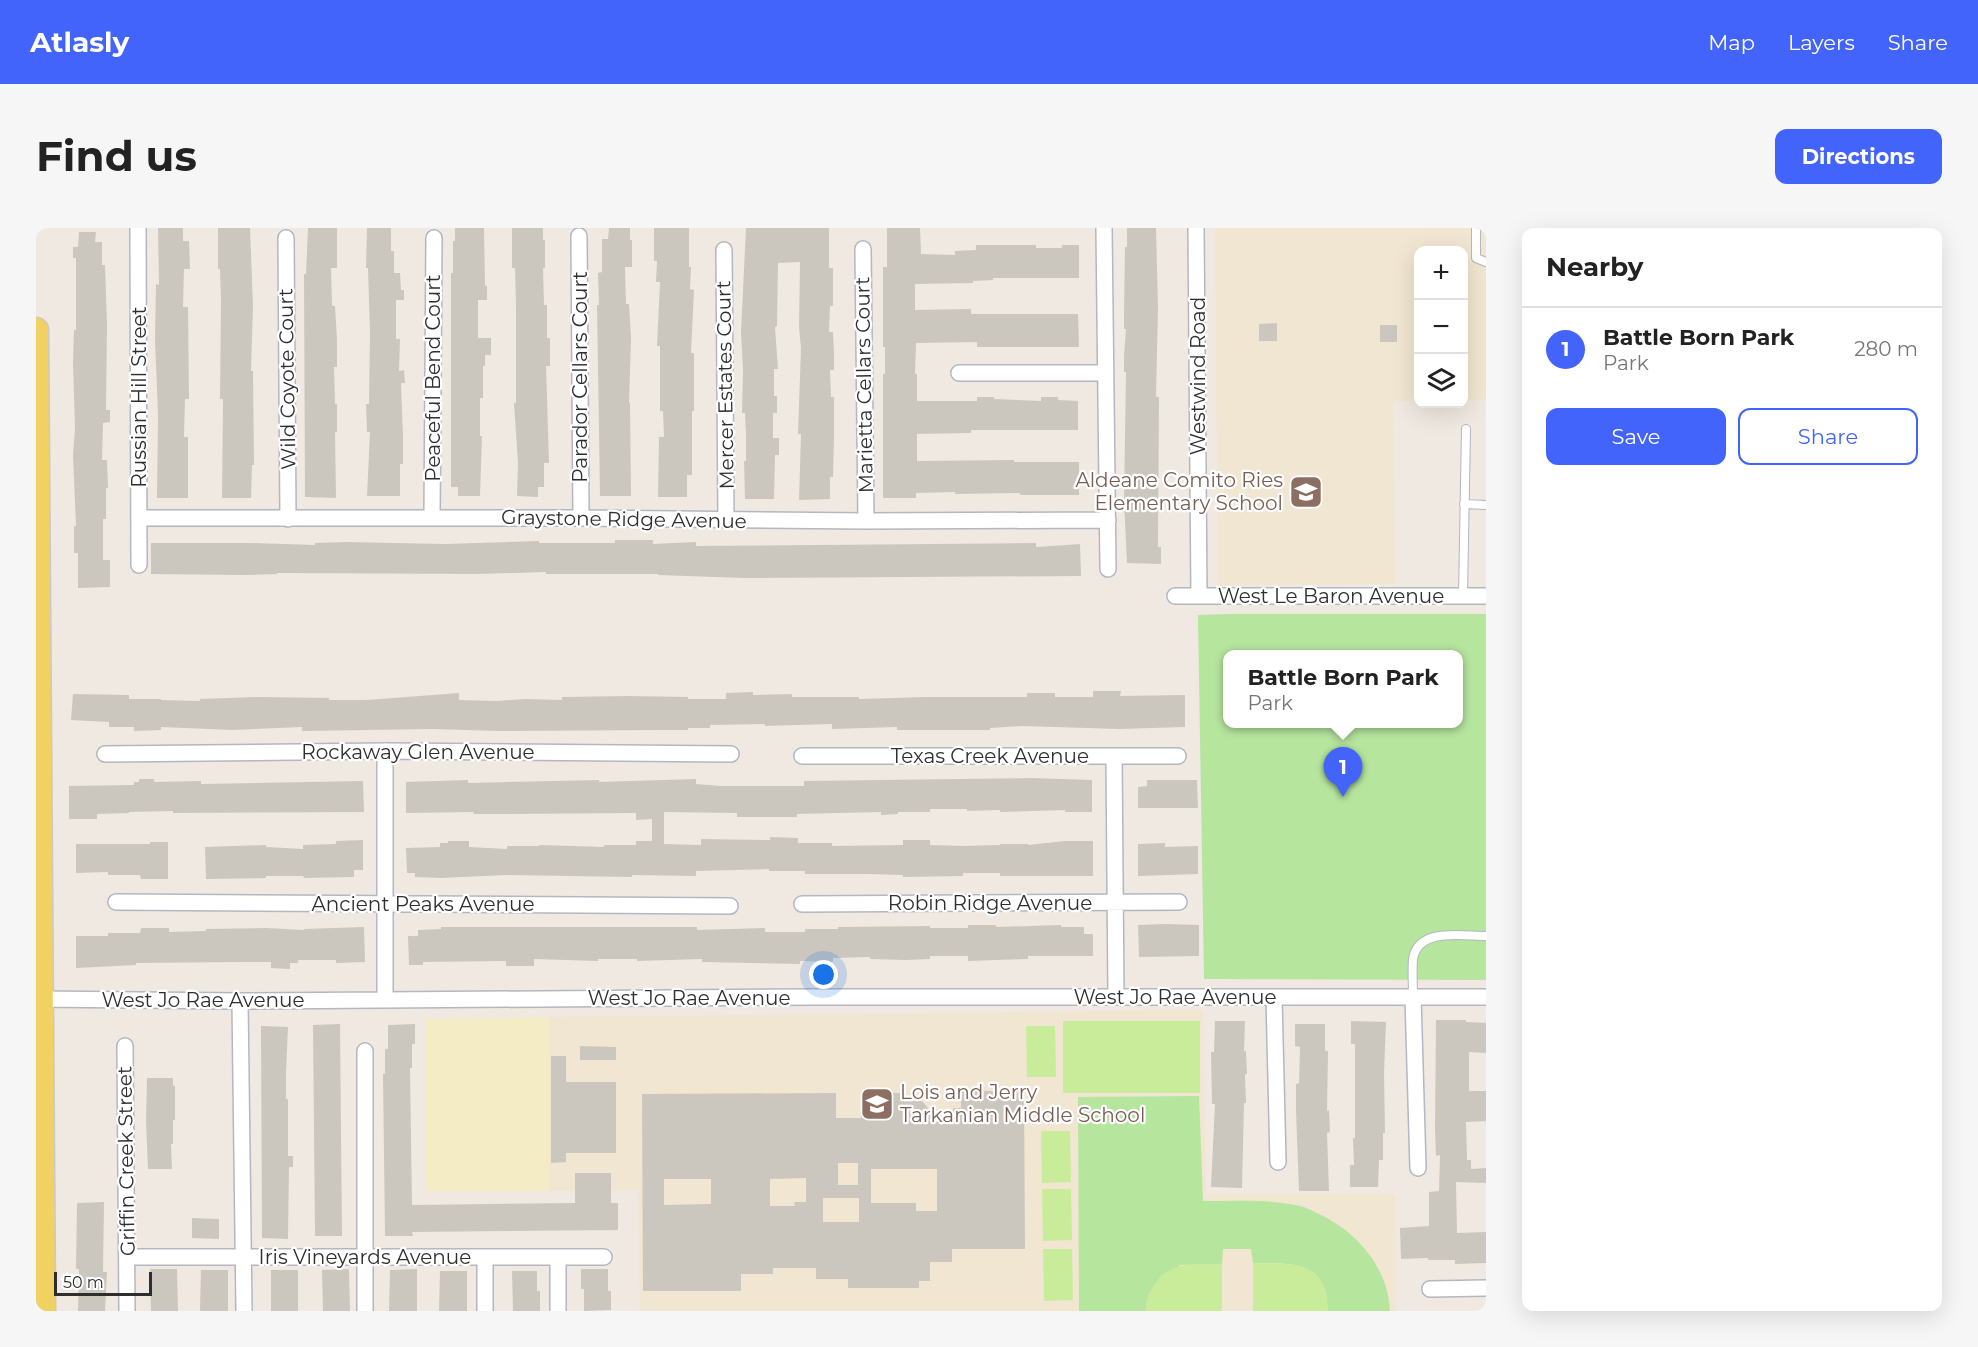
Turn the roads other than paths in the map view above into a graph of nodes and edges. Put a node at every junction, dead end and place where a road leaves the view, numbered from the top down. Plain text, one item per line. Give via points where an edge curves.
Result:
1 (138, 228) edge
2 (1104, 228) edge
3 (1196, 228) edge
4 (1476, 228) edge
5 (579, 236) dead end
6 (286, 238) dead end
7 (434, 238) dead end
8 (863, 249) dead end
9 (724, 250) dead end
10 (1486, 262) edge
11 (36, 330) edge
12 (959, 373) dead end
13 (1106, 373) junction
14 (1466, 429) dead end
15 (1464, 504) junction
16 (1486, 504) edge
17 (140, 518) junction
18 (432, 518) junction
19 (581, 518) junction
20 (288, 519) junction
21 (726, 520) junction
22 (1108, 520) junction
23 (866, 521) junction
24 (139, 565) dead end
25 (1108, 569) dead end
26 (1175, 596) dead end
27 (1199, 596) junction
28 (1463, 596) junction
29 (1486, 596) edge
30 (37, 713) edge
31 (385, 751) junction
32 (105, 754) dead end
33 (731, 754) dead end
34 (802, 756) dead end
35 (1114, 756) junction
36 (1178, 756) dead end
37 (116, 902) dead end
38 (1116, 902) junction
39 (1179, 902) dead end
40 (385, 904) junction
41 (802, 904) dead end
42 (730, 906) dead end
43 (1486, 936) edge
44 (1116, 997) junction
45 (1274, 997) junction
46 (1413, 997) junction
47 (1486, 997) edge
48 (38, 999) edge
49 (385, 1000) junction
50 (240, 1001) junction
51 (125, 1046) dead end
52 (364, 1051) dead end
53 (1278, 1162) dead end
54 (1418, 1168) dead end
55 (127, 1257) junction
56 (243, 1257) junction
57 (364, 1257) junction
58 (484, 1257) junction
59 (558, 1257) junction
60 (604, 1257) dead end
61 (1486, 1288) edge
62 (1430, 1289) dead end
63 (43, 1311) edge
64 (128, 1311) edge
65 (244, 1311) edge
66 (365, 1311) edge
67 (485, 1311) edge
68 (558, 1311) edge

1 - 17 street, Russian Hill Street
2 - 13 street
3 - 27 street, Westwind Road
4 - 10 lane via 1476,258
5 - 19 street, Parador Cellars Court
6 - 20 street, Wild Coyote Court
7 - 18 street, Peaceful Bend Court
8 - 23 street, Marietta Cellars Court
9 - 21 street, Mercer Estates Court
11 - 30 main road
12 - 13 street
13 - 22 street
14 - 15 lane
15 - 16 lane
15 - 28 lane
17 - 20 street, Graystone Ridge Avenue
17 - 24 street, Russian Hill Street
18 - 19 street, Graystone Ridge Avenue
18 - 20 street, Graystone Ridge Avenue
19 - 21 street, Graystone Ridge Avenue
21 - 23 street, Graystone Ridge Avenue
22 - 23 street, Graystone Ridge Avenue
22 - 25 street
26 - 27 street, West Le Baron Avenue
27 - 28 street, West Le Baron Avenue
28 - 29 street, West Le Baron Avenue
30 - 48 main road
31 - 32 street, Rockaway Glen Avenue
31 - 33 street, Rockaway Glen Avenue
31 - 40 street
34 - 35 street, Texas Creek Avenue
35 - 36 street, Texas Creek Avenue
35 - 38 street
37 - 40 street, Ancient Peaks Avenue
38 - 39 street, Robin Ridge Avenue
38 - 41 street, Robin Ridge Avenue
38 - 44 street
40 - 42 street, Ancient Peaks Avenue
40 - 49 street
43 - 46 lane via 1436,936 1425,940 1413,958
44 - 45 street, West Jo Rae Avenue
44 - 49 street, West Jo Rae Avenue
45 - 46 street, West Jo Rae Avenue
45 - 53 street
46 - 47 street, West Jo Rae Avenue
46 - 54 street
48 - 50 street, West Jo Rae Avenue
48 - 63 main road
49 - 50 street, West Jo Rae Avenue
50 - 56 street
51 - 55 street, Griffin Creek Street
52 - 57 street
55 - 56 street, Iris Vineyards Avenue
55 - 64 street, Griffin Creek Street
56 - 57 street, Iris Vineyards Avenue
56 - 65 street
57 - 58 street, Iris Vineyards Avenue
57 - 66 street
58 - 59 street, Iris Vineyards Avenue
58 - 67 street
59 - 60 street, Iris Vineyards Avenue
59 - 68 street
61 - 62 street

